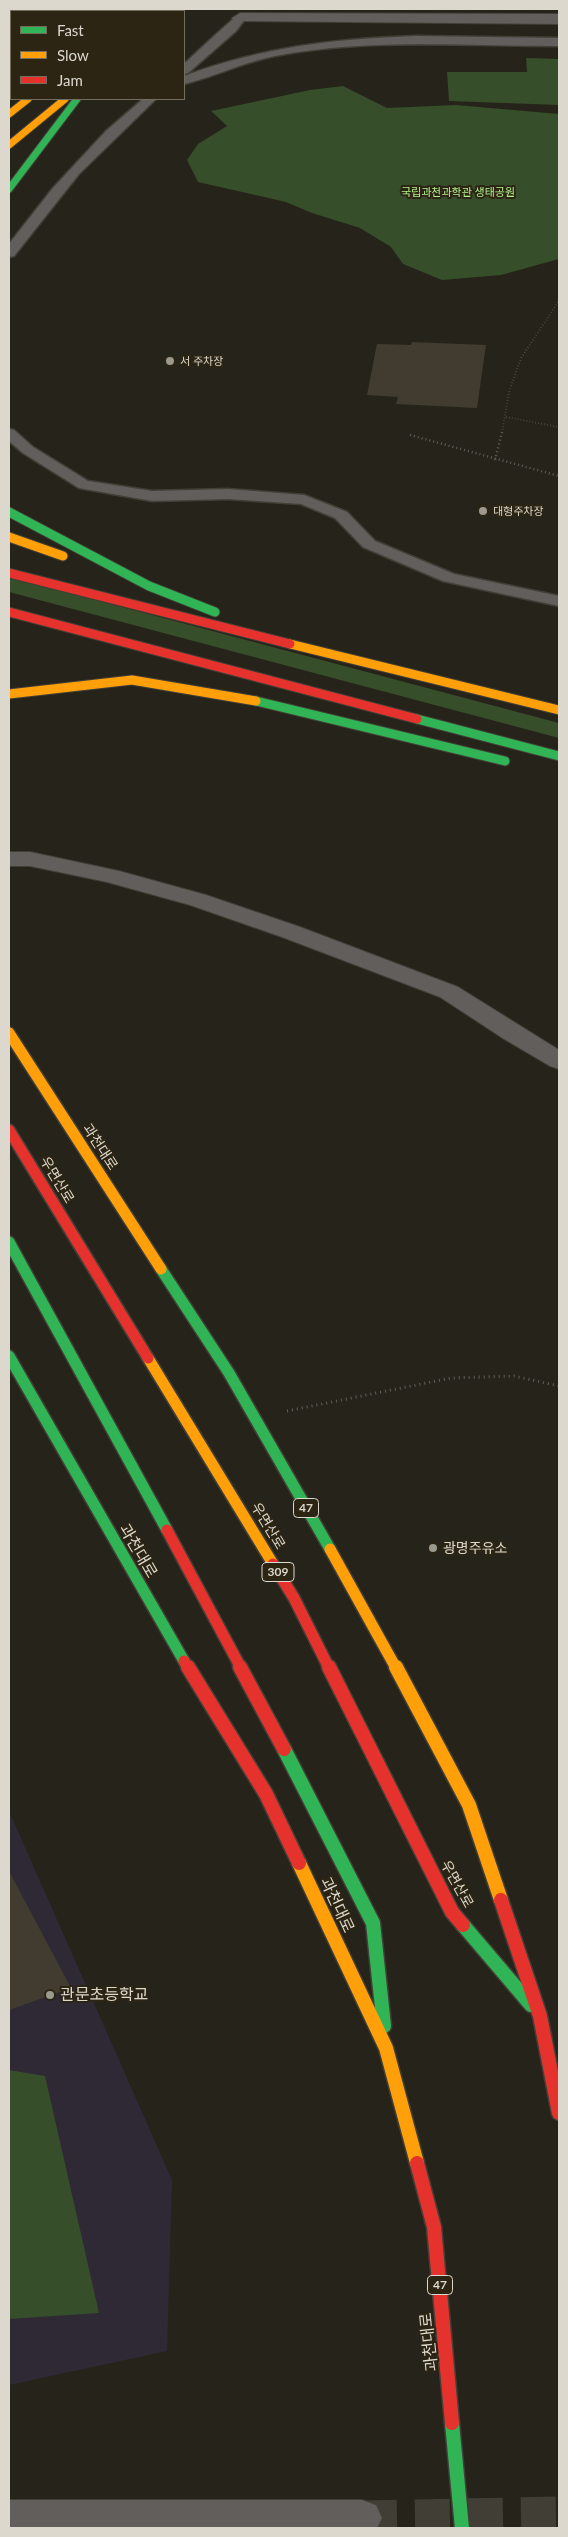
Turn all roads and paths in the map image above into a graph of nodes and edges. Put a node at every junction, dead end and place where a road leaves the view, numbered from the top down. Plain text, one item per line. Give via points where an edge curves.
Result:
1 (240, 18) joint
2 (559, 19) edge
3 (559, 42) edge
4 (185, 69) edge
5 (185, 80) edge
6 (27, 100) edge
7 (64, 100) edge
8 (76, 100) edge
9 (149, 100) edge
10 (9, 114) edge
11 (9, 145) edge
12 (9, 189) edge
13 (9, 253) edge
14 (559, 301) edge
15 (506, 417) junction
16 (559, 427) edge
17 (9, 433) edge
18 (410, 435) dead end
19 (495, 460) junction
20 (559, 476) edge
21 (9, 512) edge
22 (9, 537) edge
23 (9, 573) edge
24 (149, 586) junction
25 (559, 601) edge
26 (9, 612) edge
27 (297, 646) junction
28 (9, 694) edge
29 (559, 710) edge
30 (559, 756) edge
31 (513, 763) dead end
32 (9, 859) edge
33 (9, 1032) edge
34 (559, 1060) edge
35 (9, 1130) edge
36 (9, 1242) edge
37 (9, 1356) edge
38 (559, 1386) edge
39 (254, 1417) junction
40 (547, 2023) edge
41 (386, 2048) junction
42 (559, 2113) edge
43 (9, 2518) edge
44 (362, 2518) tunnel mouth
45 (462, 2528) edge

1 - 2 street
1 - 4 lane
3 - 5 lane via 378,41 313,46 234,62
6 - 10 highway
7 - 11 highway
8 - 12 highway
9 - 13 lane via 110,132 73,171
14 - 15 path via 521,358 509,392
15 - 16 path
15 - 19 path
17 - 25 lane via 28,450 84,485 152,496 228,494 304,500 341,515 369,544 448,578
18 - 19 path
19 - 20 path
21 - 24 highway
22 - 24 highway
23 - 27 highway
24 - 27 highway
26 - 30 highway
27 - 29 highway
28 - 31 highway via 132,680 231,695
32 - 34 street via 30,859 111,876 198,900 291,932 449,992
33 - 39 highway, 과천대로 / 47 via 224,1364
35 - 40 highway, 우면산로 / 309 via 294,1598 452,1912
36 - 41 highway via 234,1650 373,1922
37 - 41 highway, 과천대로 / 47 via 162,1624 266,1794
38 - 39 path via 514,1376 451,1378
39 - 40 highway, 과천대로 / 47 via 372,1622 470,1805
40 - 42 highway, 과천대로 / 47
41 - 45 highway, 과천대로 / 47 via 434,2227
43 - 44 street

